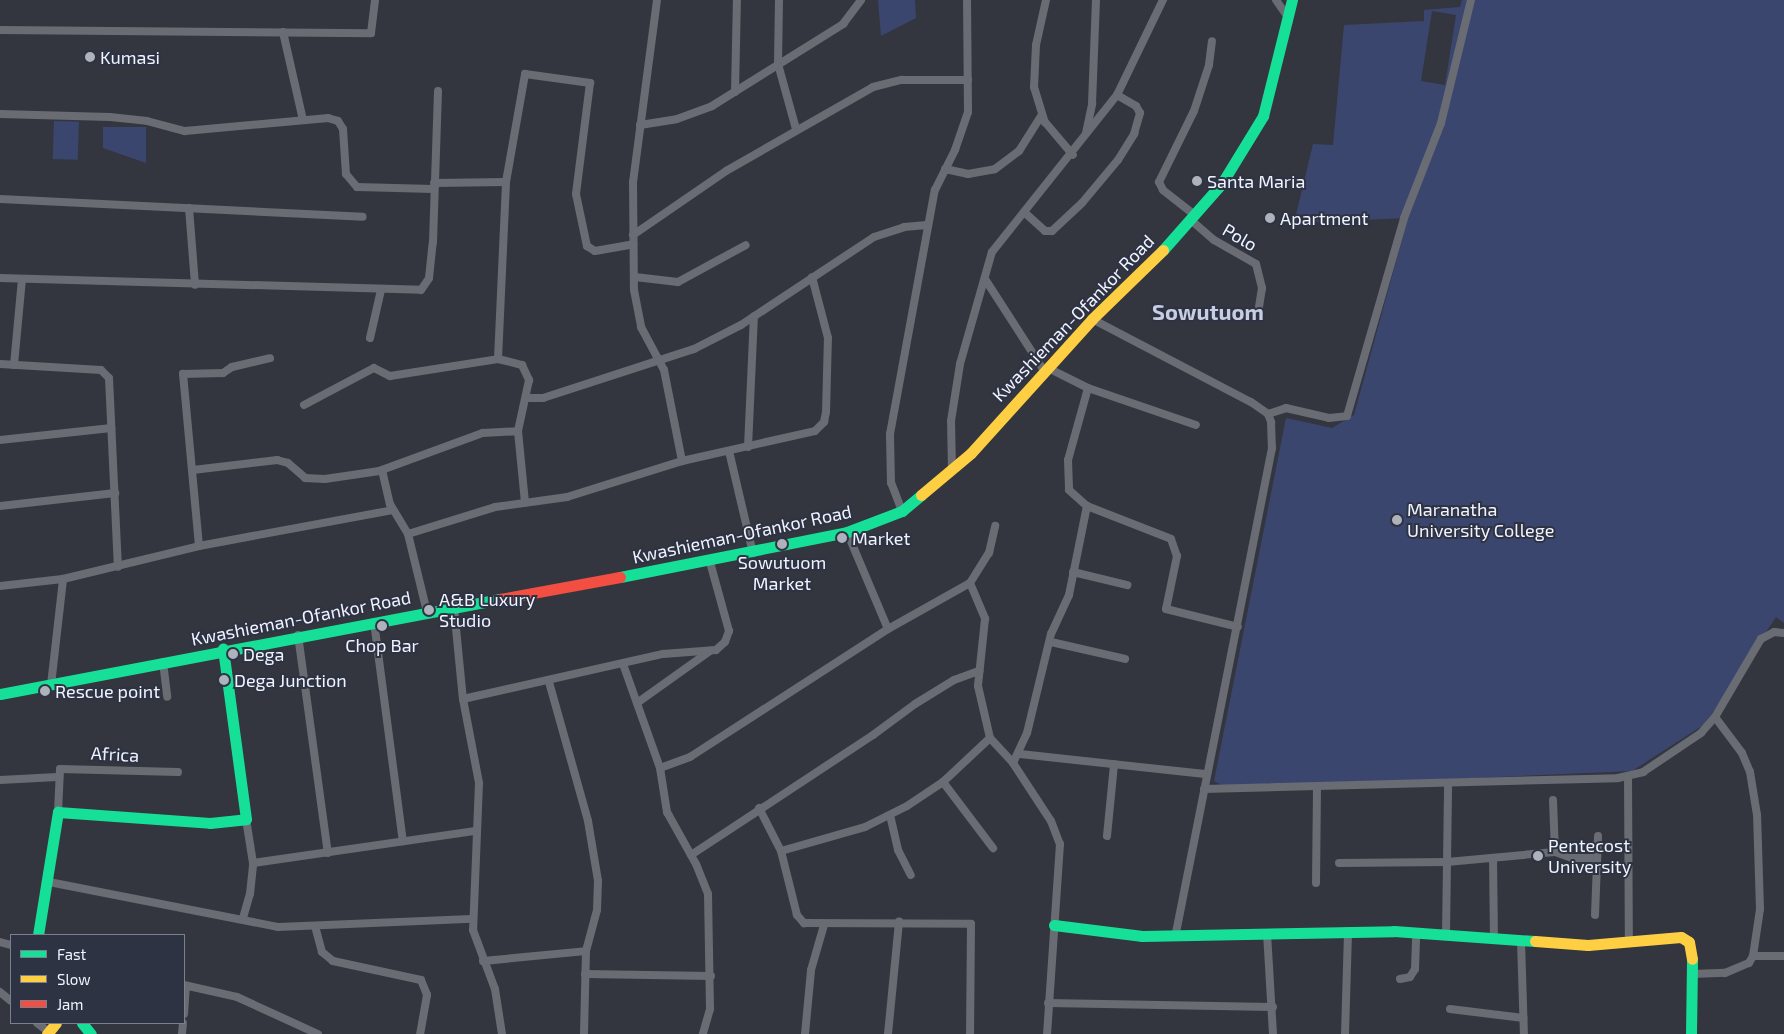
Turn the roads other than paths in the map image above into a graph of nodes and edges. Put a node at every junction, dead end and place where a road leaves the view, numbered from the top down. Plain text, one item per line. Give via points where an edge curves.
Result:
1 (375, 0) edge
2 (656, 0) edge
3 (737, 0) edge
4 (779, 0) edge
5 (861, 0) edge
6 (967, 0) edge
7 (1046, 0) edge
8 (1096, 0) edge
9 (1163, 0) edge
10 (1276, 0) edge
11 (1292, 0) edge
12 (1471, 0) edge
13 (1288, 17) junction
14 (0, 30) edge
15 (283, 32) junction
16 (1212, 40) dead end
17 (778, 64) junction
18 (968, 80) junction
19 (438, 91) dead end
20 (735, 92) junction
21 (1118, 95) junction
22 (0, 114) edge
23 (1041, 116) junction
24 (303, 120) junction
25 (640, 125) junction
26 (796, 129) junction
27 (1085, 138) junction
28 (1073, 155) junction
29 (945, 169) junction
30 (506, 182) junction
31 (433, 186) junction
32 (0, 199) edge
33 (189, 208) junction
34 (1024, 212) junction
35 (364, 217) dead end
36 (1194, 218) junction
37 (927, 225) junction
38 (633, 235) junction
39 (634, 244) junction
40 (746, 245) dead end
41 (635, 277) junction
42 (812, 277) junction
43 (0, 278) edge
44 (22, 279) junction
45 (985, 279) junction
46 (195, 285) junction
47 (381, 290) junction
48 (1258, 314) dead end
49 (754, 316) junction
50 (1092, 319) junction
51 (370, 338) dead end
52 (270, 358) dead end
53 (498, 359) junction
54 (658, 359) junction
55 (0, 364) edge
56 (14, 365) junction
57 (1046, 370) junction
58 (1088, 388) junction
59 (527, 398) junction
60 (304, 405) dead end
61 (1268, 414) junction
62 (1196, 425) dead end
63 (110, 428) junction
64 (518, 430) junction
65 (0, 440) edge
66 (748, 447) junction
67 (729, 451) junction
68 (682, 461) junction
69 (193, 470) junction
70 (382, 470) junction
71 (952, 471) junction
72 (115, 493) junction
73 (526, 503) junction
74 (0, 506) edge
75 (1087, 506) junction
76 (392, 510) junction
77 (902, 511) junction
78 (995, 526) dead end
79 (847, 532) junction
80 (408, 534) junction
81 (199, 546) junction
82 (753, 554) junction
83 (710, 562) junction
84 (118, 567) junction
85 (1073, 572) junction
86 (63, 579) junction
87 (970, 583) junction
88 (1127, 585) dead end
89 (0, 586) edge
90 (454, 608) junction
91 (427, 612) junction
92 (374, 622) junction
93 (1238, 627) junction
94 (888, 629) junction
95 (1784, 633) edge
96 (298, 635) junction
97 (1050, 642) junction
98 (223, 650) junction
99 (710, 651) junction
100 (1125, 659) dead end
101 (163, 662) junction
102 (623, 664) junction
103 (979, 671) junction
104 (549, 682) junction
105 (51, 685) junction
106 (0, 694) edge
107 (168, 697) dead end
108 (463, 699) junction
109 (637, 704) junction
110 (1715, 717) junction
111 (990, 738) junction
112 (1020, 754) junction
113 (1013, 762) junction
114 (1114, 764) junction
115 (660, 768) junction
116 (178, 772) dead end
117 (1205, 774) junction
118 (1628, 776) junction
119 (57, 777) junction
120 (0, 780) edge
121 (942, 782) junction
122 (1448, 784) junction
123 (1317, 788) junction
124 (1204, 789) junction
125 (1553, 800) dead end
126 (759, 808) junction
127 (58, 812) junction
128 (890, 815) junction
129 (246, 820) junction
130 (476, 831) junction
131 (1106, 836) dead end
132 (1598, 836) dead end
133 (404, 841) junction
134 (993, 848) dead end
135 (781, 850) junction
136 (1555, 852) junction
137 (328, 853) junction
138 (691, 854) junction
139 (1493, 858) junction
140 (1596, 858) junction
141 (253, 862) junction
142 (1447, 862) junction
143 (1339, 863) dead end
144 (911, 875) dead end
145 (49, 882) junction
146 (1316, 883) dead end
147 (1595, 915) dead end
148 (243, 918) junction
149 (472, 919) junction
150 (899, 922) junction
151 (824, 925) junction
152 (1054, 925) junction
153 (315, 926) junction
154 (1348, 931) junction
155 (1416, 932) junction
156 (1267, 933) junction
157 (38, 934) edge
158 (1176, 934) junction
159 (1446, 934) junction
160 (1494, 938) junction
161 (1521, 941) junction
162 (1629, 941) junction
163 (586, 951) junction
164 (1753, 956) junction
165 (1784, 956) edge
166 (483, 961) junction
167 (585, 974) junction
168 (1692, 974) junction
169 (711, 976) junction
170 (1400, 979) dead end
171 (185, 986) edge
172 (0, 992) edge
173 (10, 1000) edge
174 (1048, 1003) junction
175 (1273, 1007) junction
176 (1450, 1010) dead end
177 (1523, 1018) junction
178 (39, 1024) edge
179 (83, 1024) edge
180 (51, 1030) edge
181 (91, 1034) edge
182 (318, 1034) edge
183 (420, 1034) edge
184 (502, 1034) edge
185 (584, 1034) edge
186 (703, 1034) edge
187 (805, 1034) edge
188 (888, 1034) edge
189 (970, 1034) edge
190 (1047, 1034) edge
191 (1273, 1034) edge
192 (1345, 1034) edge
193 (1524, 1034) edge
194 (1691, 1034) edge

1 - 15 street via 371,33
2 - 25 street
3 - 20 street
4 - 17 street
5 - 17 street via 843,24
6 - 18 street
7 - 23 street via 1036,46 1034,75
8 - 27 street via 1092,104
9 - 21 street
10 - 13 street
11 - 13 main road, Kwashieman-Ofankor Road
12 - 61 street via 1441,123 1404,218 1346,416 1329,418 1286,408
13 - 36 main road, Kwashieman-Ofankor Road via 1267,104 1256,132
14 - 15 street
15 - 24 street
16 - 36 street, Polo via 1209,65 1194,110 1159,182 1163,190
17 - 20 street
17 - 26 street
18 - 26 street via 888,82
18 - 29 street via 963,130
19 - 31 street
20 - 25 street via 697,113
21 - 27 street
21 - 34 street via 1136,106 1139,119 1109,171 1052,231 1045,231
22 - 24 street via 110,117 191,131
23 - 28 street
23 - 29 street via 1019,151 995,169 968,174
24 - 31 street via 338,121 343,129 346,174 357,187
25 - 38 street via 633,182
26 - 38 street via 726,171
27 - 28 street
28 - 34 street
29 - 37 street via 935,190
30 - 31 street
30 - 39 street via 522,78 530,73 588,82 591,90 576,194 587,246 595,251
30 - 53 street
31 - 47 street via 433,242 427,284 421,290
32 - 33 street
33 - 35 street
33 - 46 street
34 - 45 street via 992,252
36 - 48 street, Polo via 1214,240 1256,264 1262,288
36 - 50 main road, Kwashieman-Ofankor Road
37 - 42 street via 904,227 874,237
37 - 77 street via 888,453 891,483
38 - 39 street
39 - 41 street
40 - 41 street via 678,282
41 - 54 street via 637,314
42 - 49 street
42 - 66 street via 828,338 824,422 809,434
43 - 44 street
44 - 46 street
44 - 56 street
45 - 57 street
45 - 71 street via 957,383 950,437
46 - 47 street
47 - 51 street
49 - 54 street via 715,340
49 - 66 street
50 - 57 main road, Kwashieman-Ofankor Road
50 - 61 street
52 - 69 street via 232,367 223,373 183,374
53 - 59 street via 525,368
53 - 60 street via 390,376 374,368
54 - 59 street via 543,398
54 - 68 street via 667,382
55 - 56 street
56 - 63 street via 105,372 110,382
57 - 58 street
57 - 71 main road, Kwashieman-Ofankor Road
58 - 62 street
58 - 75 street via 1067,472 1069,490
59 - 64 street
61 - 93 street via 1272,448
63 - 65 street
63 - 72 street
64 - 70 street via 457,440
64 - 73 street
66 - 67 street
67 - 68 street
67 - 82 street
68 - 73 street via 567,497
69 - 70 street via 277,460 288,463 305,478 318,480
69 - 81 street
70 - 76 street
71 - 77 main road, Kwashieman-Ofankor Road
72 - 74 street
72 - 84 street
73 - 80 street via 495,507
75 - 85 street
75 - 93 street via 1171,539 1177,556 1166,609
76 - 80 street
76 - 81 street
77 - 79 main road, Kwashieman-Ofankor Road
78 - 87 street via 989,553
79 - 82 main road, Kwashieman-Ofankor Road
79 - 94 street
80 - 91 street
81 - 84 street
82 - 83 main road, Kwashieman-Ofankor Road
83 - 90 main road, Kwashieman-Ofankor Road
83 - 99 street via 728,625 725,642
84 - 86 street
85 - 88 street
85 - 97 street
86 - 89 street
86 - 105 street
87 - 94 street
87 - 103 street via 985,619
90 - 91 main road, Kwashieman-Ofankor Road
90 - 108 street
91 - 92 main road, Kwashieman-Ofankor Road
92 - 96 main road, Kwashieman-Ofankor Road
92 - 133 street
93 - 117 street
94 - 115 street via 690,757
95 - 110 street via 1774,632 1761,639
96 - 98 main road, Kwashieman-Ofankor Road
96 - 137 street
97 - 100 street
97 - 112 street
98 - 101 main road, Kwashieman-Ofankor Road
98 - 129 main road
99 - 102 street via 663,654
99 - 109 street
101 - 105 main road, Kwashieman-Ofankor Road
101 - 107 street
102 - 104 street
102 - 109 street
103 - 111 street via 979,698
103 - 126 street via 937,689
104 - 108 street
104 - 163 street via 596,858 597,910
105 - 106 main road, Kwashieman-Ofankor Road
108 - 130 street via 478,783
109 - 115 street
110 - 118 street via 1683,747 1650,768
110 - 164 street via 1742,753 1755,795 1761,893
111 - 113 street
111 - 121 street
112 - 113 street
112 - 114 street
113 - 152 street via 1051,821 1060,844
114 - 117 street
114 - 131 street
115 - 138 street via 667,812
116 - 119 street, Africa via 69,766 60,769
117 - 124 street
118 - 122 street
118 - 162 street
119 - 120 street
119 - 127 street
121 - 128 street
121 - 134 street
122 - 123 street
122 - 142 street
123 - 124 street
123 - 146 street
124 - 158 street
125 - 136 street
126 - 135 street
126 - 138 street
127 - 129 main road via 210,823
127 - 145 main road
128 - 135 street via 843,834
128 - 144 street via 898,850
129 - 141 street
130 - 133 street
130 - 149 street
132 - 140 street
133 - 137 street
135 - 151 street via 798,919 809,925
136 - 139 street
136 - 140 street via 1572,858
137 - 141 street
138 - 169 street via 708,894
139 - 142 street
139 - 160 street
140 - 147 street
141 - 148 street via 250,894
142 - 143 street
142 - 159 street
145 - 148 street
145 - 157 main road
148 - 153 street via 278,927
149 - 153 street
149 - 166 street
150 - 151 street
150 - 188 street
150 - 189 street via 970,924
151 - 187 street via 811,970
152 - 158 main road via 1127,935
152 - 174 street
153 - 183 street via 322,952 333,961 421,980 427,995
154 - 155 main road
154 - 156 main road
154 - 192 street
155 - 159 main road
155 - 170 street via 1413,975
156 - 158 main road
156 - 175 street
159 - 160 main road
160 - 161 main road
161 - 162 main road via 1588,945
161 - 177 street
162 - 168 main road via 1687,939 1691,947
163 - 166 street
163 - 167 street
164 - 165 street
164 - 168 street via 1735,970
166 - 184 street via 495,990
167 - 169 street
167 - 185 street
168 - 194 main road
169 - 186 street via 710,1009
171 - 182 street via 237,997
172 - 173 street
174 - 175 street
174 - 190 street
175 - 191 street
176 - 177 street
177 - 193 street
178 - 180 street
179 - 181 main road

